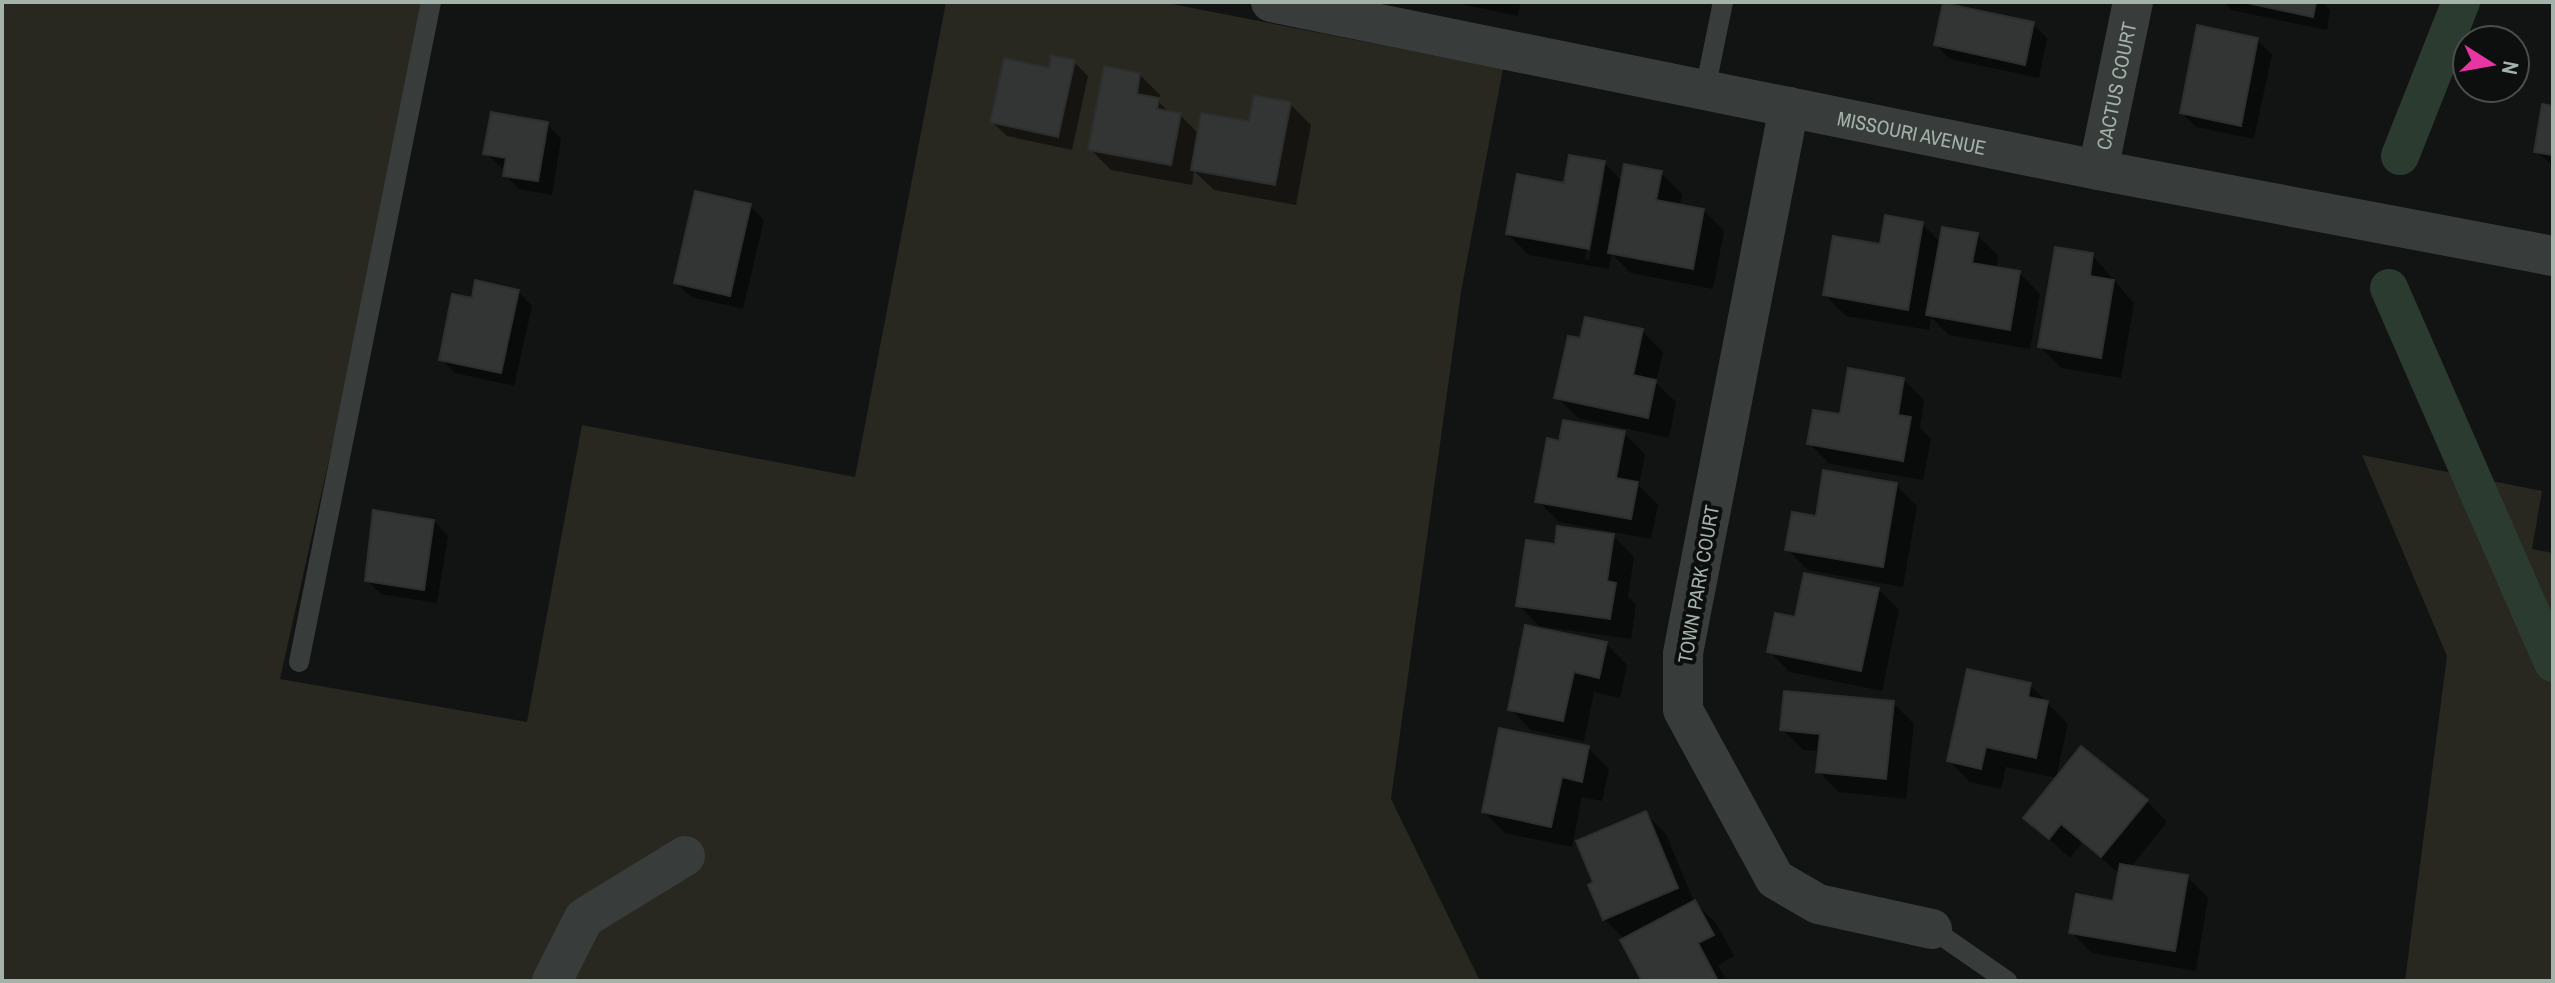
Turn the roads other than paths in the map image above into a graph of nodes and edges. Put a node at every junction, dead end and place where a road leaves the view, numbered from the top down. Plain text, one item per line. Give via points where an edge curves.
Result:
1 (431, 2) edge
2 (1271, 2) edge
3 (1723, 2) edge
4 (2133, 2) edge
5 (1341, 8) edge
6 (1705, 90) junction
7 (1789, 107) junction
8 (2098, 170) junction
9 (2553, 256) edge
10 (299, 662) dead end
11 (685, 856) dead end
12 (1932, 929) joint
13 (552, 981) edge
14 (2007, 981) edge

1 - 10 lane
2 - 5 street, MISSOURI AVENUE
3 - 6 lane
4 - 8 street, CACTUS COURT
5 - 6 street, MISSOURI AVENUE
6 - 7 street, MISSOURI AVENUE
7 - 8 street, MISSOURI AVENUE
7 - 12 street, TOWN PARK COURT via 1683,653 1683,710 1775,879 1818,904
8 - 9 street, MISSOURI AVENUE
11 - 13 street via 584,918
12 - 14 lane

